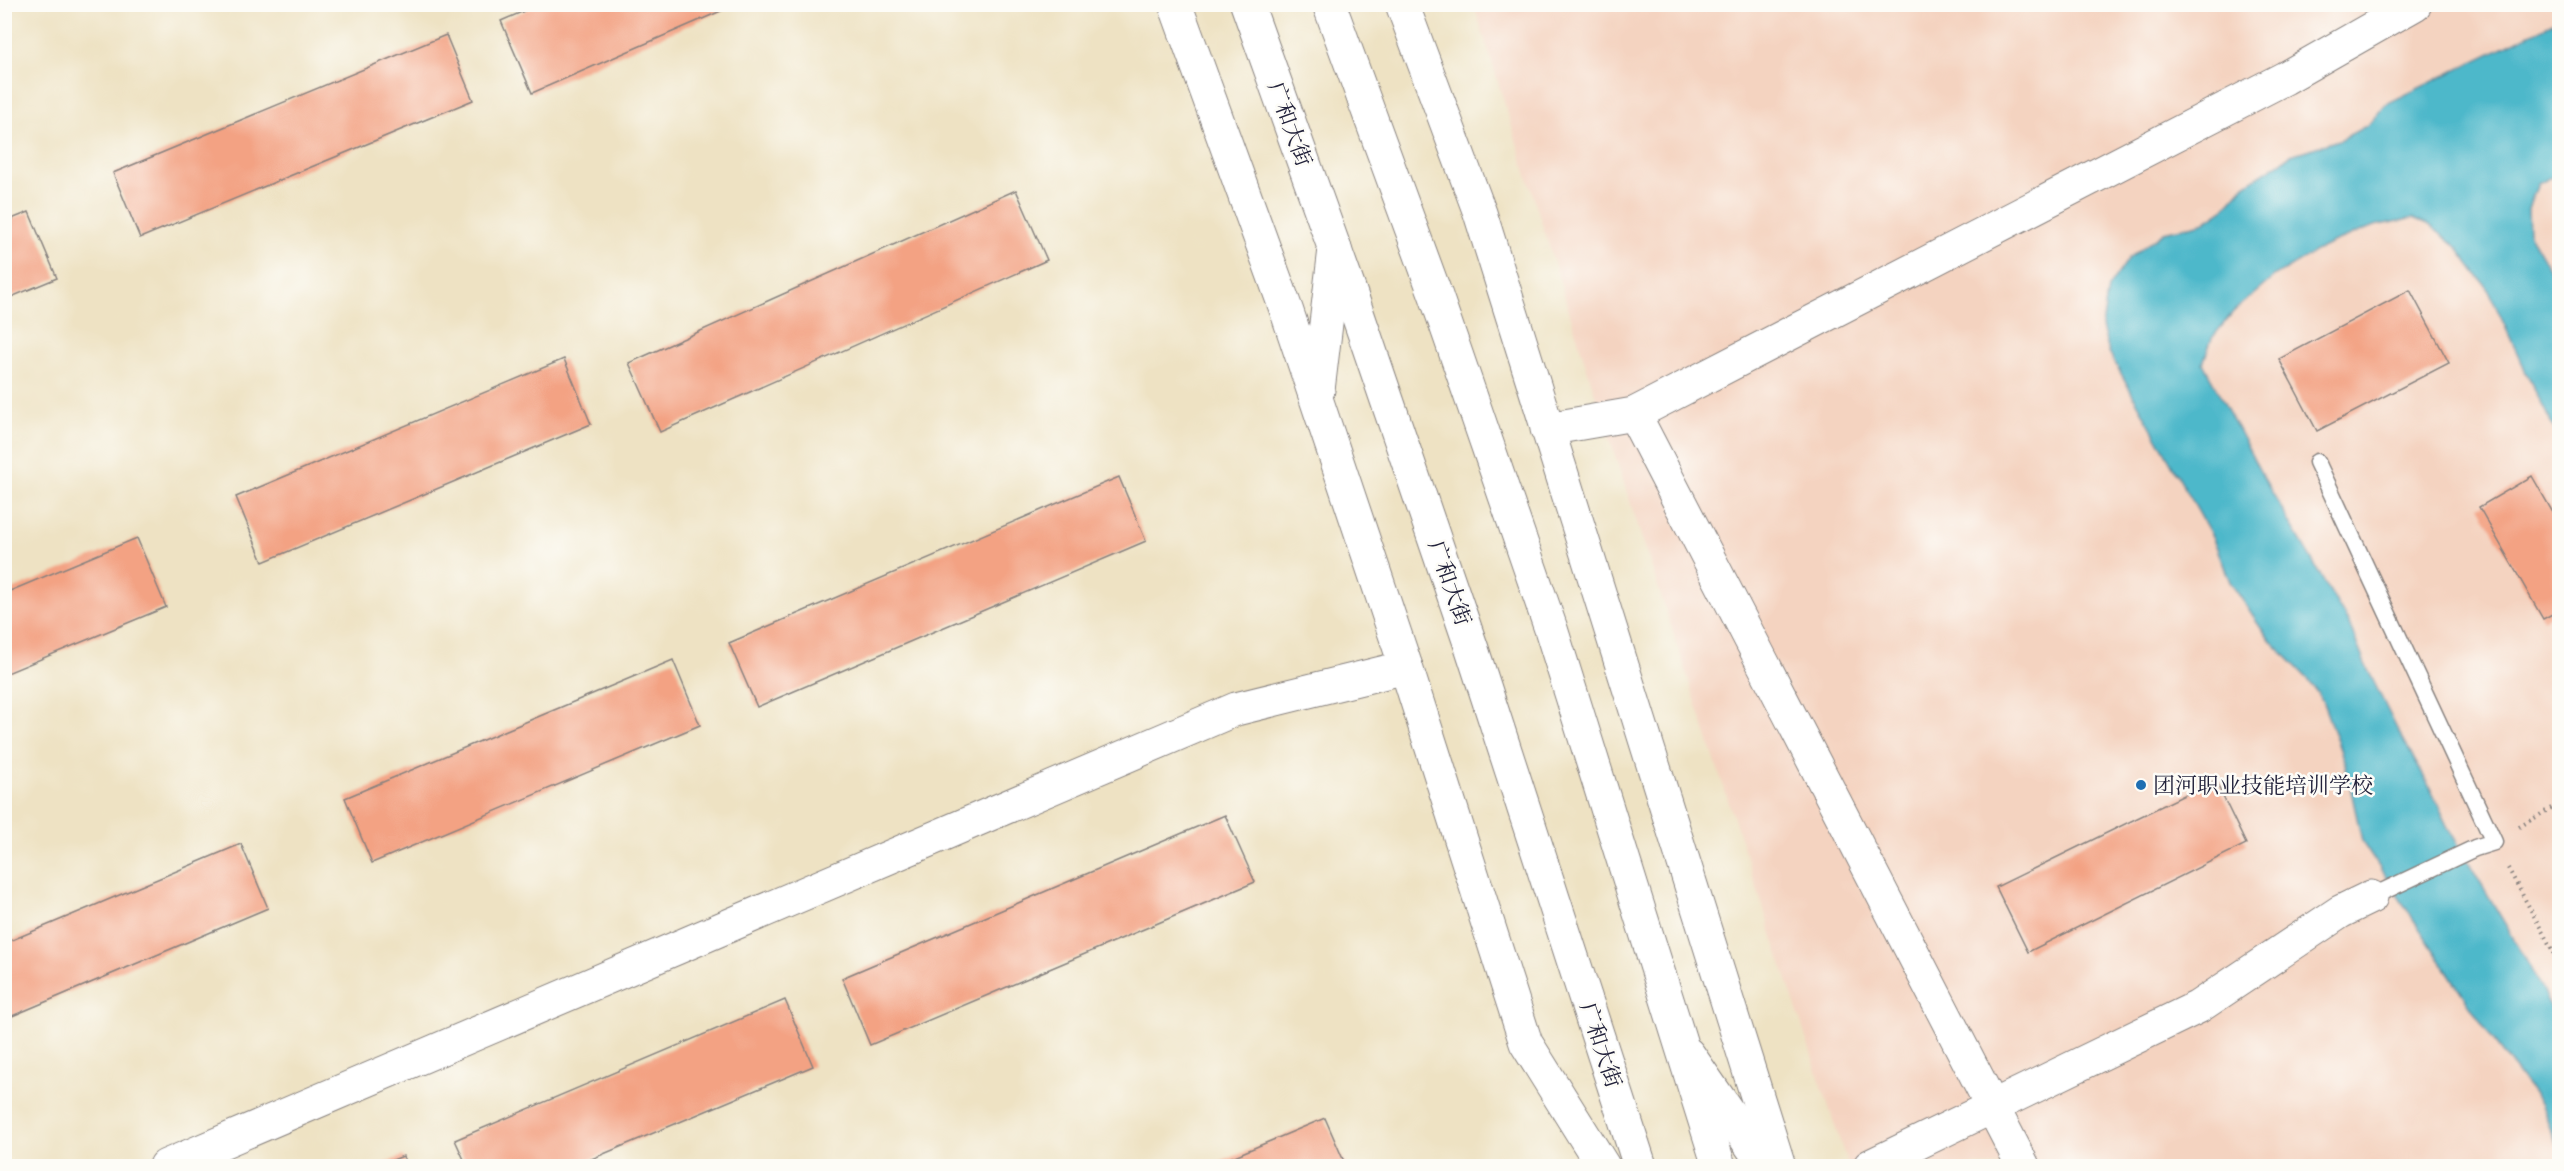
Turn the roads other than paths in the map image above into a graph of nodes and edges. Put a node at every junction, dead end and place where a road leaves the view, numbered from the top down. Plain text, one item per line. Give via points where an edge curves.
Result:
1 (1174, 4) edge
2 (1246, 4) edge
3 (1329, 4) edge
4 (1402, 4) edge
5 (2415, 4) edge
6 (1335, 249) junction
7 (1317, 401) junction
8 (1634, 414) junction
9 (1547, 429) junction
10 (2317, 462) dead end
11 (1406, 667) junction
12 (2371, 897) joint
13 (1681, 1045) junction
14 (1992, 1107) junction
15 (166, 1167) edge
16 (1603, 1167) edge
17 (1640, 1167) edge
18 (1719, 1167) edge
19 (1765, 1167) edge
20 (1779, 1167) edge
21 (1870, 1167) edge
22 (2023, 1167) edge

1 - 7 street
2 - 6 street, 广和大街
3 - 13 street via 1436,296 1551,629
4 - 9 street via 1480,213
5 - 8 street via 2285,78
6 - 7 street
6 - 17 street, 广和大街 via 1476,661
7 - 11 street
8 - 9 street
8 - 14 street
9 - 20 street
10 - 12 lane via 2494,842
11 - 15 street via 1236,710
11 - 16 street via 1526,1043
12 - 14 street via 2340,912 2198,1007
13 - 18 street
13 - 19 street
14 - 21 street
14 - 22 street

